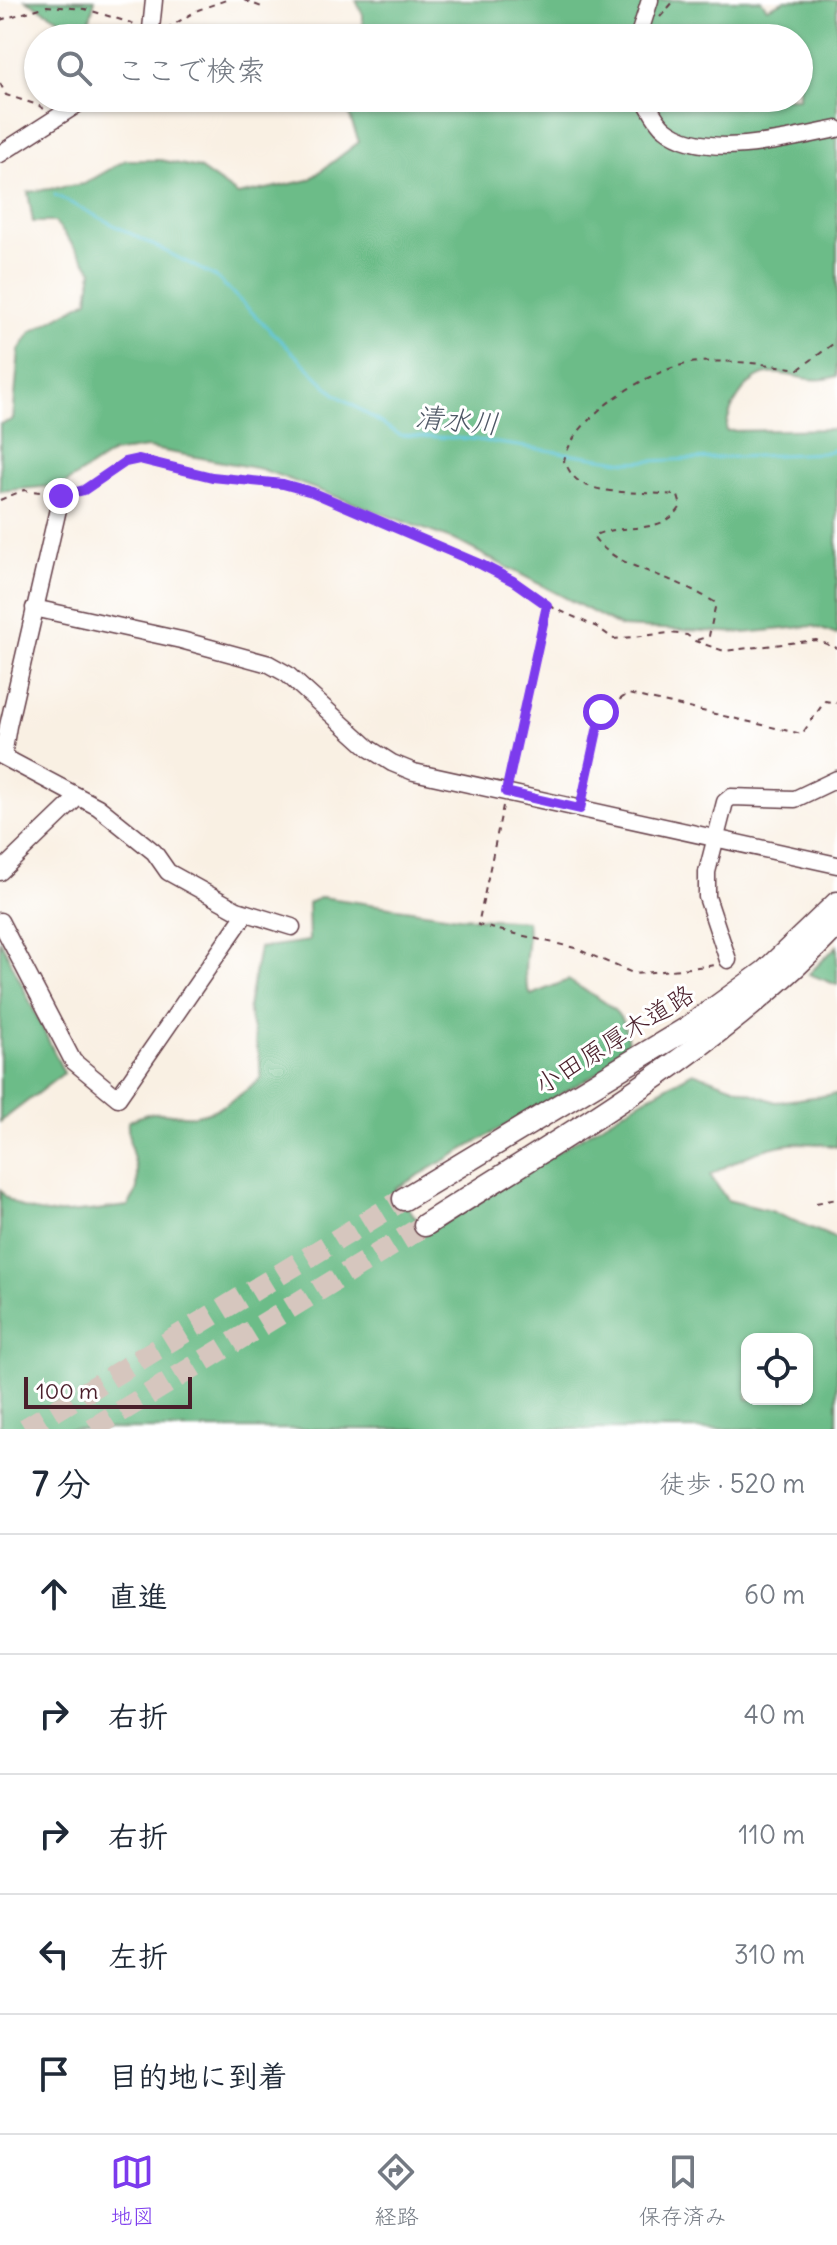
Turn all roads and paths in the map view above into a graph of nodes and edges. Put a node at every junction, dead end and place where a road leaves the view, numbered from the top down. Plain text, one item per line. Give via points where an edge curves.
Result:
1 (154, 0) edge
2 (226, 0) edge
3 (244, 0) edge
4 (650, 0) edge
5 (264, 8) dead end
6 (0, 20) edge
7 (128, 24) edge
8 (154, 24) edge
9 (171, 24) edge
10 (642, 24) edge
11 (0, 83) edge
12 (24, 101) edge
13 (45, 112) edge
14 (65, 112) edge
15 (654, 112) edge
16 (53, 120) junction
17 (837, 129) edge
18 (0, 154) edge
19 (837, 341) edge
20 (61, 496) junction
21 (0, 500) edge
22 (547, 605) junction
23 (34, 608) junction
24 (695, 641) junction
25 (837, 648) edge
26 (837, 703) edge
27 (2, 755) edge
28 (837, 779) edge
29 (506, 792) junction
30 (78, 797) junction
31 (580, 809) junction
32 (715, 838) junction
33 (837, 865) edge
34 (0, 872) edge
35 (837, 903) edge
36 (246, 913) junction
37 (0, 921) edge
38 (837, 925) edge
39 (292, 927) dead end
40 (728, 960) joint
41 (404, 1199) tunnel mouth
42 (837, 1199) edge
43 (816, 1203) dead end
44 (425, 1225) tunnel mouth

1 - 8 street
2 - 9 path
3 - 5 path
4 - 10 street
6 - 7 path via 33,9 66,7
11 - 12 path via 6,95
13 - 16 path
14 - 16 street
15 - 17 street via 666,130 696,142 753,146
16 - 18 street
19 - 24 path via 799,369 701,362 673,367 605,404 580,428 566,454 564,461 575,479 597,489 678,496 677,513 652,526 593,536 619,559 716,603 709,636
20 - 21 path via 24,490
20 - 22 path via 84,490 125,462 139,459 212,477 283,484 482,565
20 - 23 street
22 - 24 path via 614,639 669,633
22 - 29 path
23 - 27 street
23 - 29 street via 269,664 392,763
24 - 25 path via 724,651 816,640
26 - 31 path via 825,701 802,734 628,694 601,712
27 - 30 street
28 - 32 street via 795,799 731,797
29 - 31 street
29 - 40 path via 478,925 575,948 635,974 711,967
30 - 34 street
30 - 36 street via 154,852 168,872
31 - 32 street
32 - 33 street
32 - 40 street via 707,897
35 - 41 highway, 小田原厚木道路 via 766,971 697,1022
36 - 37 street via 118,1098 73,1061
36 - 39 street
38 - 44 highway, 小田原厚木道路 via 777,984 704,1042
42 - 43 path

